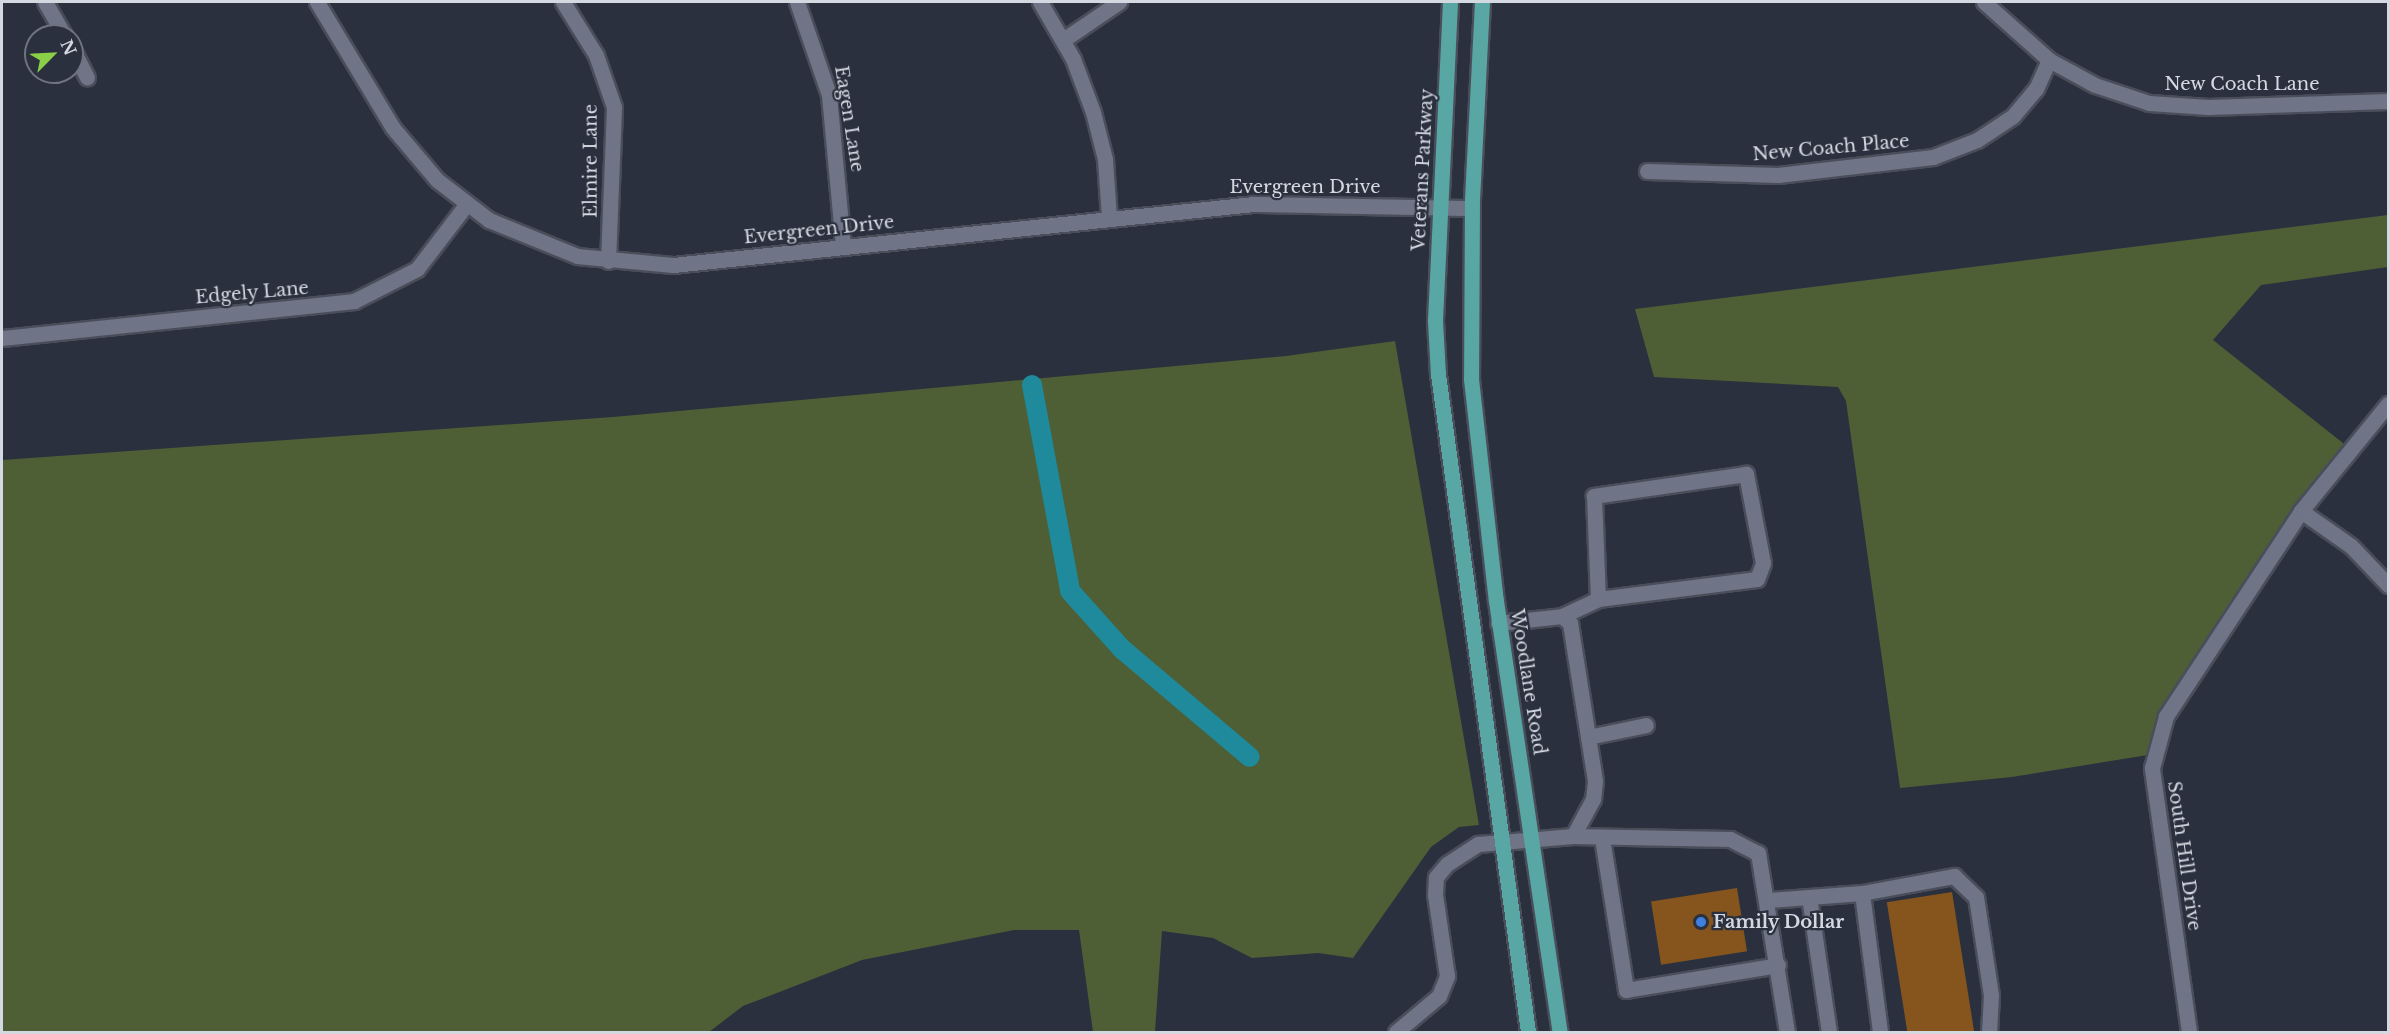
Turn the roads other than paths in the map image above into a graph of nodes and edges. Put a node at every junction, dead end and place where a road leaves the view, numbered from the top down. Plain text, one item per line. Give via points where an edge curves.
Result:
1 (45, 2) edge
2 (317, 2) edge
3 (563, 2) edge
4 (797, 2) edge
5 (1040, 2) edge
6 (1119, 2) edge
7 (1450, 2) edge
8 (1482, 2) edge
9 (1984, 2) edge
10 (58, 24) edge
11 (1063, 40) junction
12 (2049, 60) junction
13 (84, 71) edge
14 (87, 77) dead end
15 (2388, 101) edge
16 (1647, 171) dead end
17 (466, 205) junction
18 (1442, 207) junction
19 (1471, 208) junction
20 (1109, 218) junction
21 (843, 247) junction
22 (608, 261) junction
23 (2, 338) edge
24 (2388, 404) edge
25 (2301, 511) junction
26 (2388, 585) edge
27 (1598, 599) junction
28 (1562, 616) junction
29 (1498, 623) junction
30 (1646, 725) dead end
31 (1588, 737) junction
32 (1573, 836) junction
33 (1602, 838) junction
34 (1532, 840) junction
35 (1500, 844) junction
36 (1862, 893) junction
37 (1809, 897) junction
38 (1769, 900) junction
39 (1778, 965) junction
40 (1396, 1032) edge
41 (1528, 1032) edge
42 (1560, 1032) edge
43 (1787, 1032) edge
44 (1829, 1032) edge
45 (1880, 1032) edge
46 (1989, 1032) edge
47 (2189, 1032) edge

1 - 10 street
2 - 17 street, Evergreen Drive via 393,128
3 - 22 street, Elmire Lane via 596,55 614,107
4 - 21 street, Eagen Lane via 829,95
5 - 11 street
6 - 11 street
7 - 18 main road, Veterans Parkway
8 - 19 main road
9 - 12 street, New Coach Lane
11 - 20 street via 1100,137
12 - 15 street, New Coach Lane via 2122,95 2178,107
12 - 16 street, New Coach Place via 2036,89 2013,116 1977,140 1933,157 1769,175
13 - 14 street
17 - 22 street, Evergreen Drive via 547,247
17 - 23 street, Edgely Lane via 417,270 354,301
18 - 19 street, Evergreen Drive
18 - 20 street, Evergreen Drive via 1252,204
18 - 35 main road, Veterans Parkway via 1436,340
19 - 29 main road, Woodlane Road via 1470,337
20 - 21 street, Evergreen Drive
21 - 22 street, Evergreen Drive via 673,265
24 - 25 street, South Hill Drive
25 - 26 street via 2351,546
25 - 47 street, South Hill Drive via 2186,678 2166,716 2152,768
27 - 27 street via 1594,496 1737,473 1751,481 1763,563 1757,579
27 - 28 street
28 - 29 street
28 - 31 street via 1569,623
29 - 34 main road, Woodlane Road
30 - 31 street
31 - 32 street via 1593,799
32 - 33 street
32 - 34 street
33 - 38 street via 1717,838 1747,844 1758,853
33 - 39 street via 1626,990
34 - 35 street
34 - 42 main road, Woodlane Road
35 - 40 street via 1462,851 1436,878 1447,976 1439,996
35 - 41 main road
36 - 37 street
36 - 45 street
36 - 46 street via 1954,876 1967,884 1976,897 1984,939 1991,995
37 - 38 street
37 - 44 street
38 - 39 street
39 - 43 street

